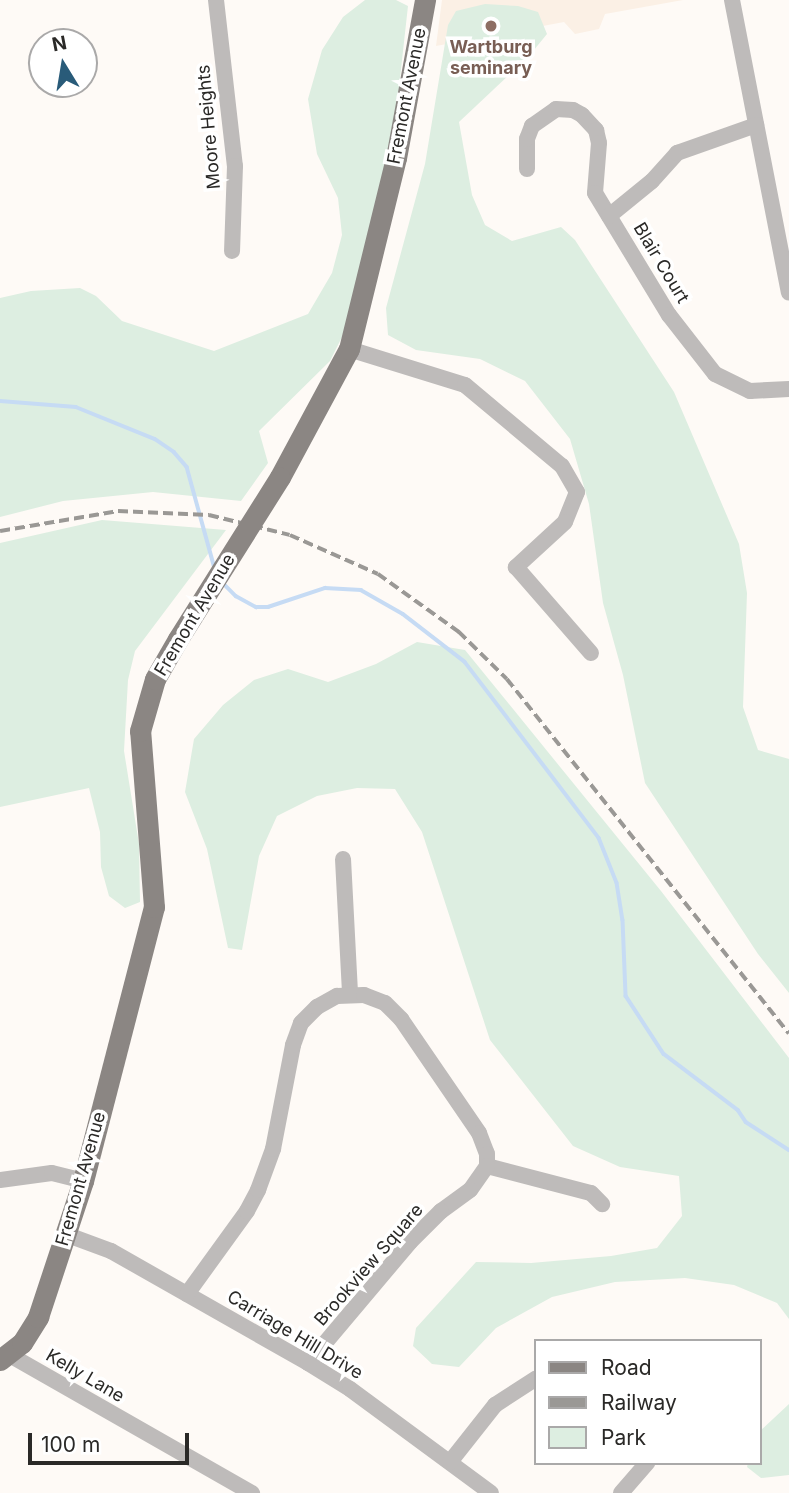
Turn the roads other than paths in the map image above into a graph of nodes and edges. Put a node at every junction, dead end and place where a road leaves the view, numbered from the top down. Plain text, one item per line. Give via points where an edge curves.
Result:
1 (216, 0) edge
2 (425, 0) edge
3 (732, 0) edge
4 (756, 125) junction
5 (527, 169) dead end
6 (609, 216) junction
7 (232, 251) dead end
8 (789, 292) edge
9 (348, 349) junction
10 (789, 389) edge
11 (591, 653) dead end
12 (343, 859) dead end
13 (350, 994) junction
14 (487, 1166) junction
15 (0, 1180) edge
16 (83, 1181) junction
17 (602, 1204) dead end
18 (65, 1234) junction
19 (187, 1294) junction
20 (4, 1357) edge
21 (308, 1363) junction
22 (534, 1380) edge
23 (450, 1462) junction
24 (645, 1465) edge
25 (252, 1493) edge
26 (491, 1493) edge
27 (621, 1493) edge

1 - 7 street, Moore Heights via 235,166
2 - 9 main road, Fremont Avenue via 396,158
3 - 4 street
4 - 6 street, Blair Court via 677,153 652,181
4 - 8 street
5 - 6 street via 532,126 555,109 573,110 596,130 595,193
6 - 10 street, Blair Court via 669,315 715,374 750,391
9 - 11 street via 465,384 562,466 577,492 565,522 516,567
9 - 16 main road, Fremont Avenue, bridge via 280,478 155,679 140,731 154,907
12 - 13 street
13 - 14 street via 376,998 401,1019 478,1133
13 - 19 street via 325,1002 301,1023 273,1149 258,1190
14 - 17 street via 591,1193
14 - 21 street, Brookview Square via 470,1190 411,1242
15 - 16 street via 52,1174
16 - 18 main road, Fremont Avenue
18 - 19 street, Carriage Hill Drive via 111,1251
18 - 20 main road, Fremont Avenue via 34,1324 22,1343
19 - 21 street, Carriage Hill Drive
20 - 25 street, Kelly Lane
21 - 23 street, Carriage Hill Drive
22 - 23 street via 495,1405
23 - 26 street, Carriage Hill Drive
24 - 27 street

